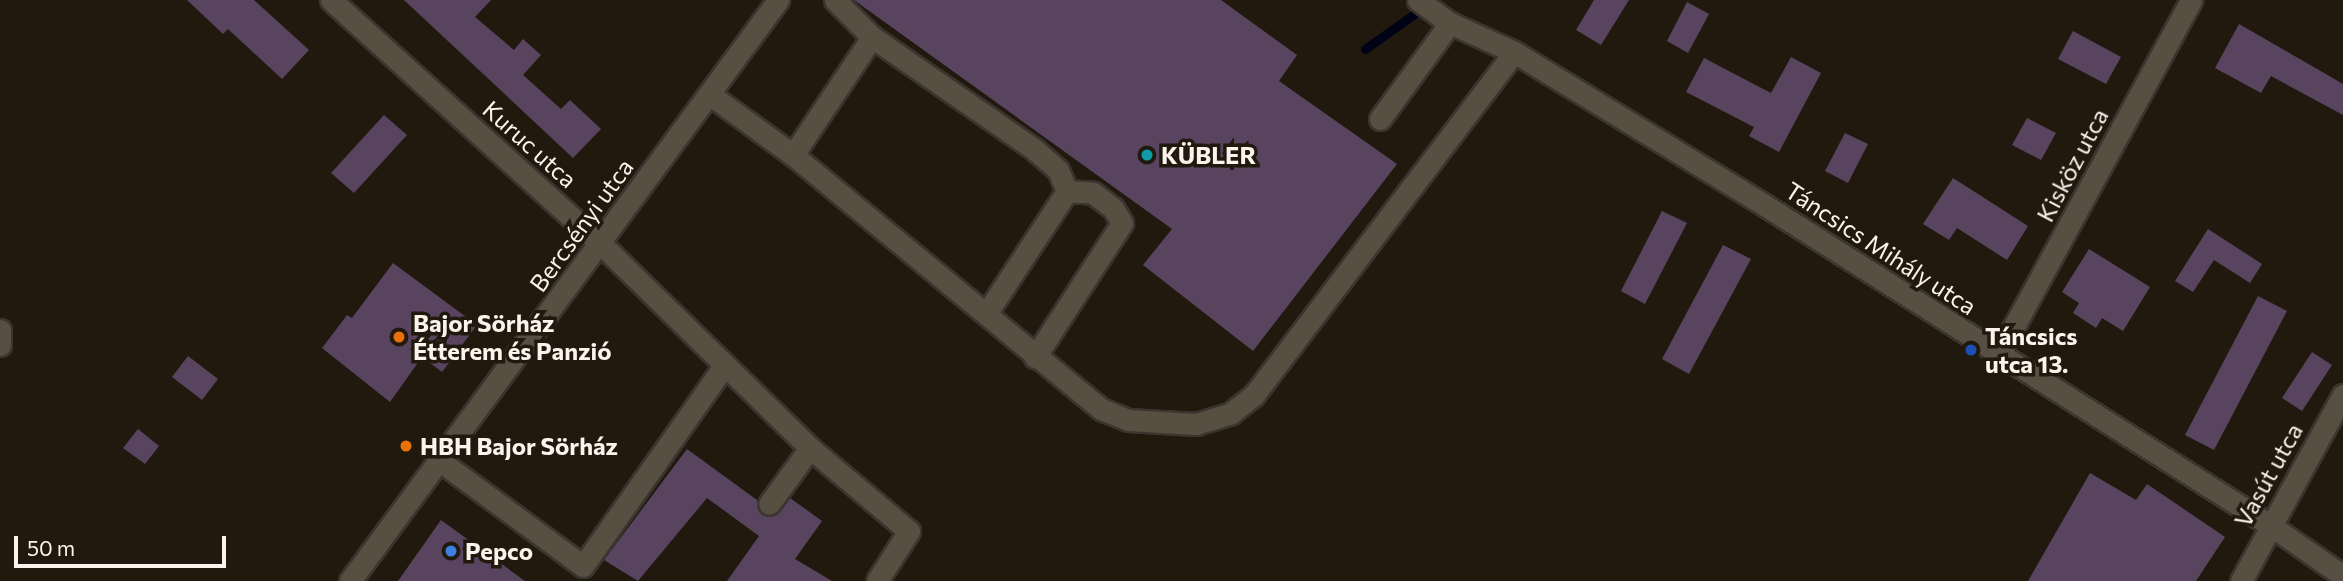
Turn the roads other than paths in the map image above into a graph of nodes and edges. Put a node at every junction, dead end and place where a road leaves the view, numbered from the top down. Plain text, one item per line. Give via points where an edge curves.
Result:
1 (331, 0) edge
2 (778, 0) edge
3 (835, 0) edge
4 (1418, 0) edge
5 (2191, 0) edge
6 (1450, 23) junction
7 (872, 37) junction
8 (1514, 52) junction
9 (709, 94) junction
10 (1380, 119) dead end
11 (793, 155) junction
12 (1067, 191) junction
13 (600, 243) junction
14 (986, 314) junction
15 (0, 330) edge
16 (0, 345) edge
17 (1998, 354) junction
18 (1035, 357) junction
19 (724, 366) junction
20 (2343, 395) edge
21 (810, 447) junction
22 (440, 461) junction
23 (769, 503) dead end
24 (2270, 525) junction
25 (2343, 576) edge
26 (350, 581) edge
27 (877, 581) edge
28 (2241, 581) edge

1 - 13 street, Kuruc utca
2 - 9 street, Bercsényi utca
3 - 7 street
4 - 6 street, Táncsics Mihály utca
5 - 17 street, Kisköz utca
6 - 8 street, Táncsics Mihály utca
6 - 10 street
7 - 11 street
7 - 12 street via 1035,150 1058,170
8 - 17 street, Táncsics Mihály utca
8 - 18 street via 1254,395 1231,413 1196,424 1128,420 1101,409
9 - 11 street
9 - 13 street, Bercsényi utca
11 - 14 street
12 - 14 street
12 - 18 street via 1093,193 1113,208 1122,223
13 - 19 street, Kuruc utca
13 - 22 street, Bercsényi utca
14 - 18 street
15 - 16 street
17 - 24 street, Táncsics Mihály utca
19 - 21 street, Kuruc utca
19 - 22 street via 583,566
20 - 24 street, Vasút utca
21 - 23 street
21 - 27 street, Kuruc utca via 908,531
22 - 26 street, Bercsényi utca
24 - 25 street, Táncsics Mihály utca
24 - 28 street, Vasút utca

